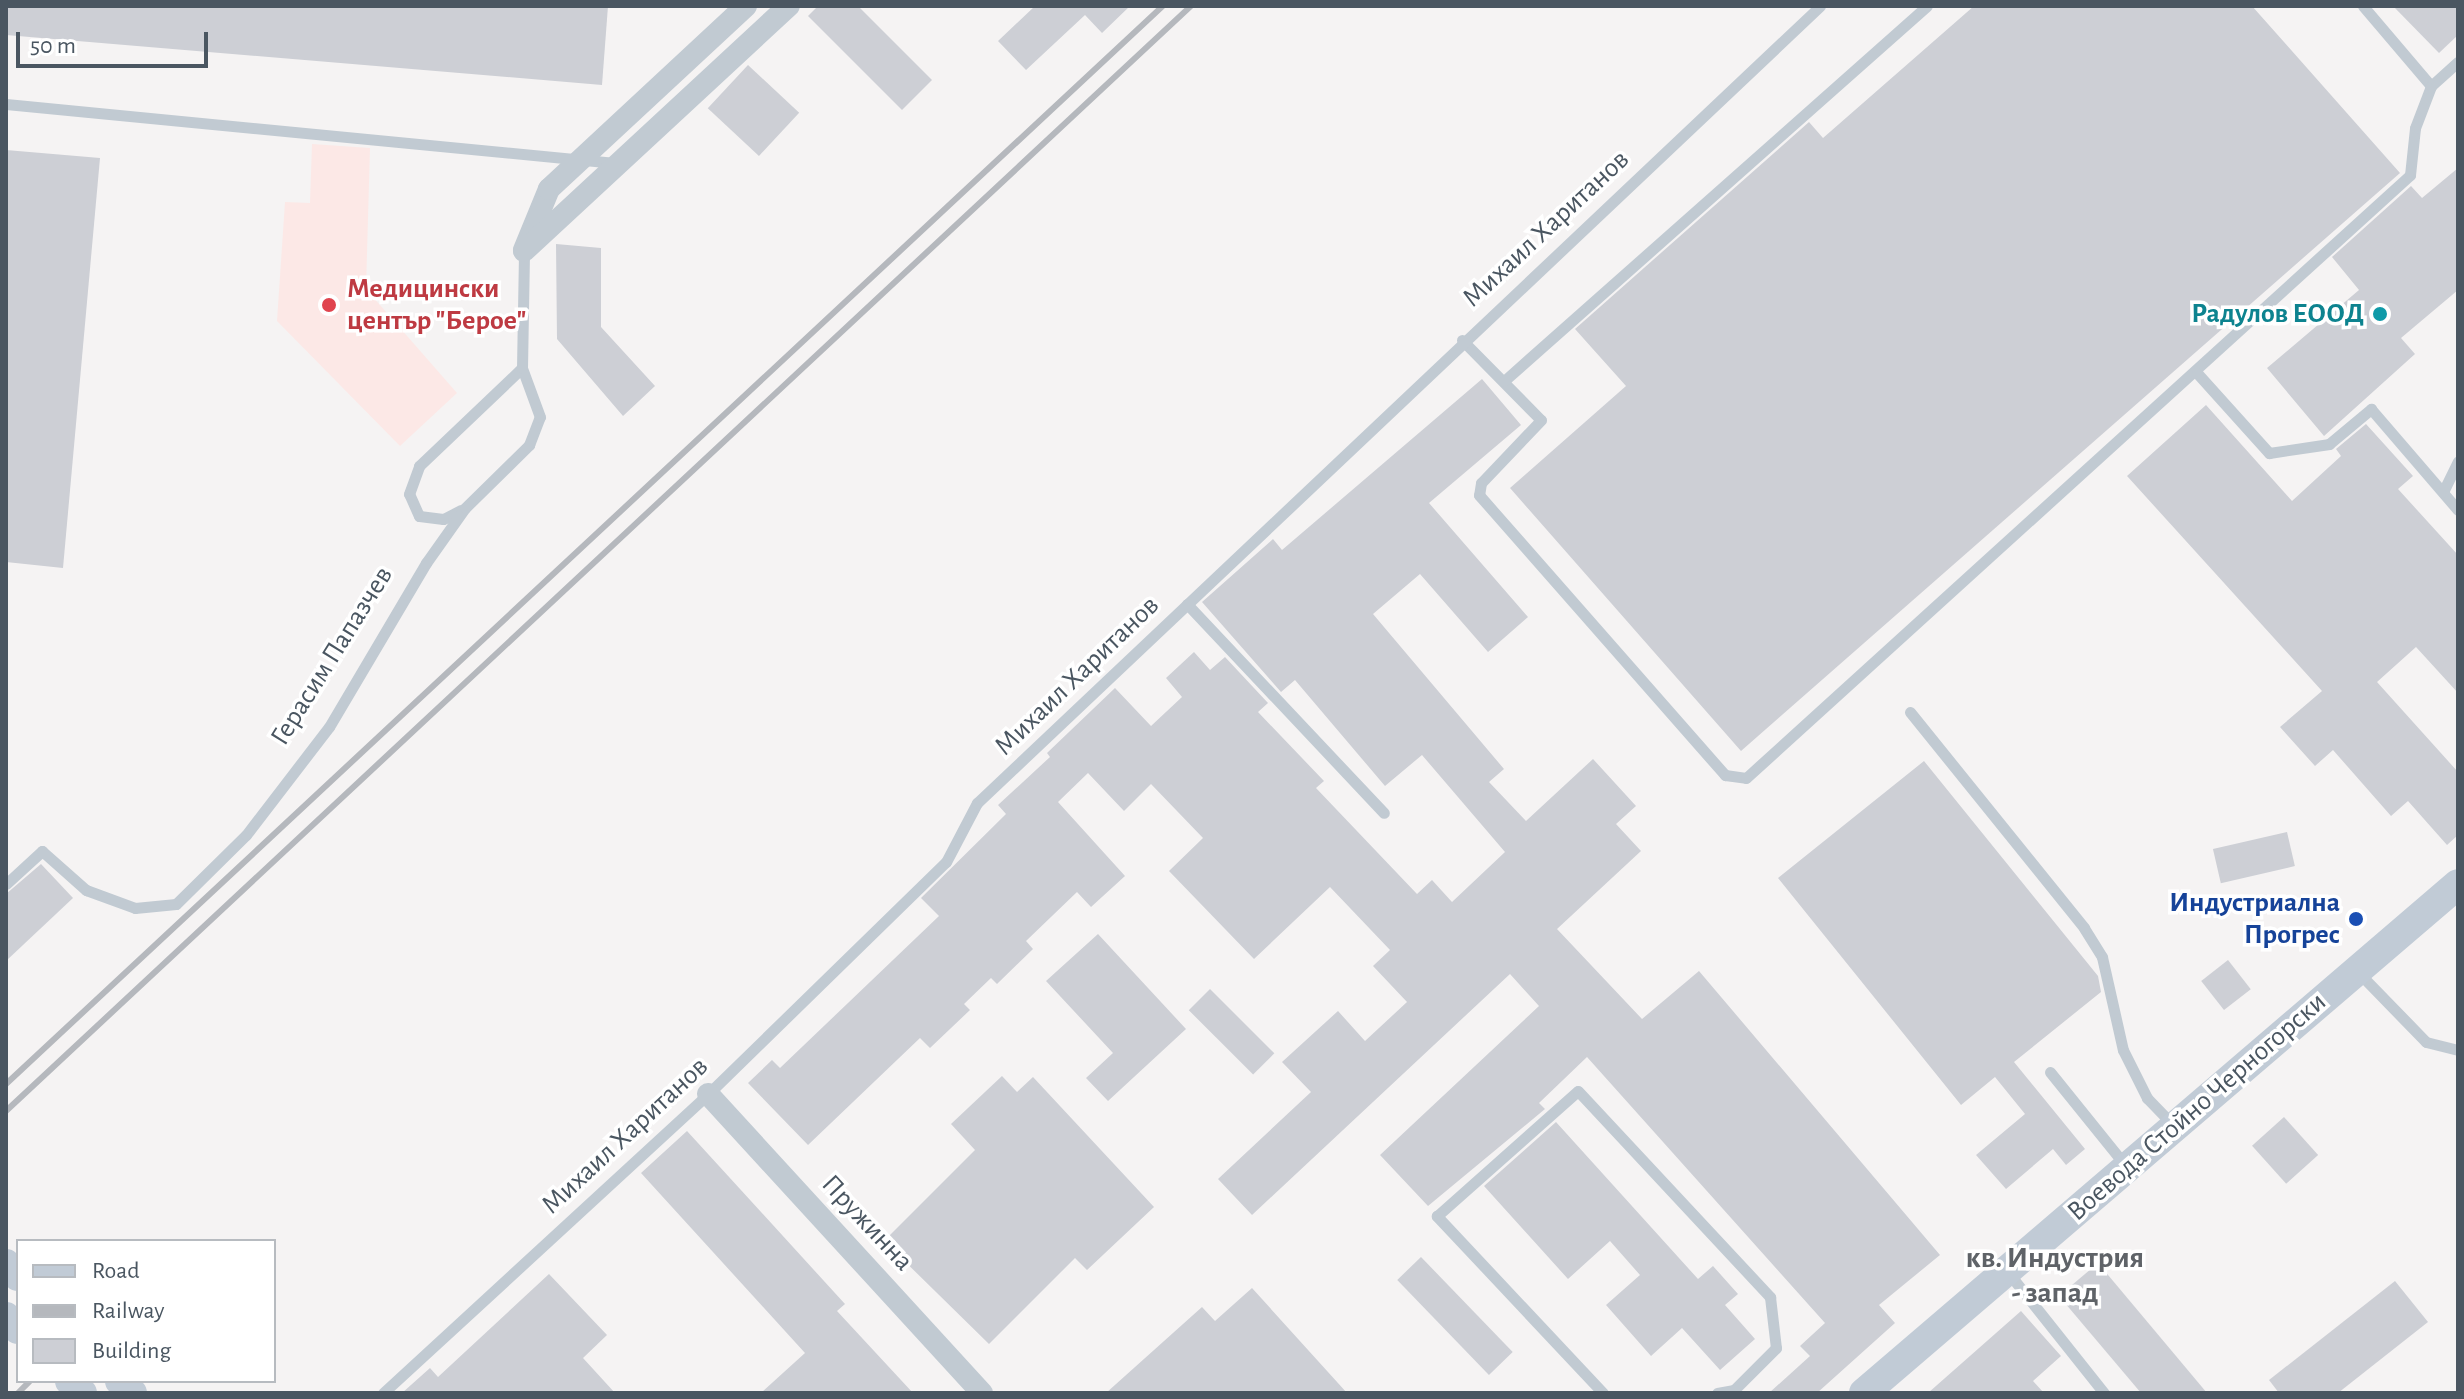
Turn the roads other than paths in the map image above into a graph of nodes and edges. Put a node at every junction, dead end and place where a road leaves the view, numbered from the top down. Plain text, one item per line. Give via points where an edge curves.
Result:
1 (746, 6) edge
2 (789, 6) edge
3 (1820, 6) edge
4 (1927, 6) edge
5 (2363, 6) edge
6 (2458, 62) edge
7 (2431, 86) junction
8 (6, 104) edge
9 (584, 158) junction
10 (615, 163) junction
11 (524, 251) junction
12 (1462, 340) junction
13 (522, 368) junction
14 (2197, 373) junction
15 (1504, 381) junction
16 (2458, 461) edge
17 (2443, 492) junction
18 (465, 508) junction
19 (2458, 510) edge
20 (1187, 604) junction
21 (1910, 712) dead end
22 (1384, 813) dead end
23 (6, 884) edge
24 (2458, 884) edge
25 (2357, 971) junction
26 (2458, 1050) edge
27 (2050, 1072) dead end
28 (708, 1094) junction
29 (2174, 1127) junction
30 (2127, 1167) junction
31 (2007, 1270) junction
32 (1735, 1391) edge
33 (383, 1393) edge
34 (982, 1393) edge
35 (1603, 1393) edge
36 (1717, 1393) edge
37 (1864, 1393) edge
38 (2104, 1393) edge

1 - 9 street, Герасим Папазчев
2 - 10 street
3 - 12 lane, Михаил Хаританов
4 - 15 lane
5 - 7 lane
6 - 7 lane
7 - 14 lane via 2415,128 2410,175
8 - 9 lane
9 - 10 lane
9 - 11 street, Герасим Папазчев via 549,189
10 - 11 street
11 - 13 lane, Герасим Папазчев
12 - 15 lane
12 - 20 lane, Михаил Хаританов
13 - 18 lane, Герасим Папазчев via 540,417 529,445
13 - 18 lane via 419,466 409,494 419,516 443,519
14 - 15 lane via 1746,778 1734,780 1479,495 1481,483 1541,420
14 - 17 lane via 2269,453 2329,444 2371,409
16 - 17 lane
17 - 19 lane
18 - 23 lane, Герасим Папазчев via 417,576 329,727 246,835 176,904 135,908 86,890 42,851
20 - 22 lane
20 - 28 lane, Михаил Хаританов via 977,803 946,862
21 - 29 lane via 2084,928 2102,957 2123,1050 2147,1098
24 - 25 street, Воевода Стойно Черногорски
25 - 26 lane via 2426,1042
25 - 29 street, Воевода Стойно Черногорски
27 - 30 lane
28 - 33 lane, Михаил Хаританов
28 - 34 street, Пружинна
29 - 30 street, Воевода Стойно Черногорски
30 - 31 street, Воевода Стойно Черногорски
31 - 37 street, Воевода Стойно Черногорски
31 - 38 lane
32 - 35 lane via 1776,1348 1770,1297 1578,1091 1437,1216
32 - 36 lane

